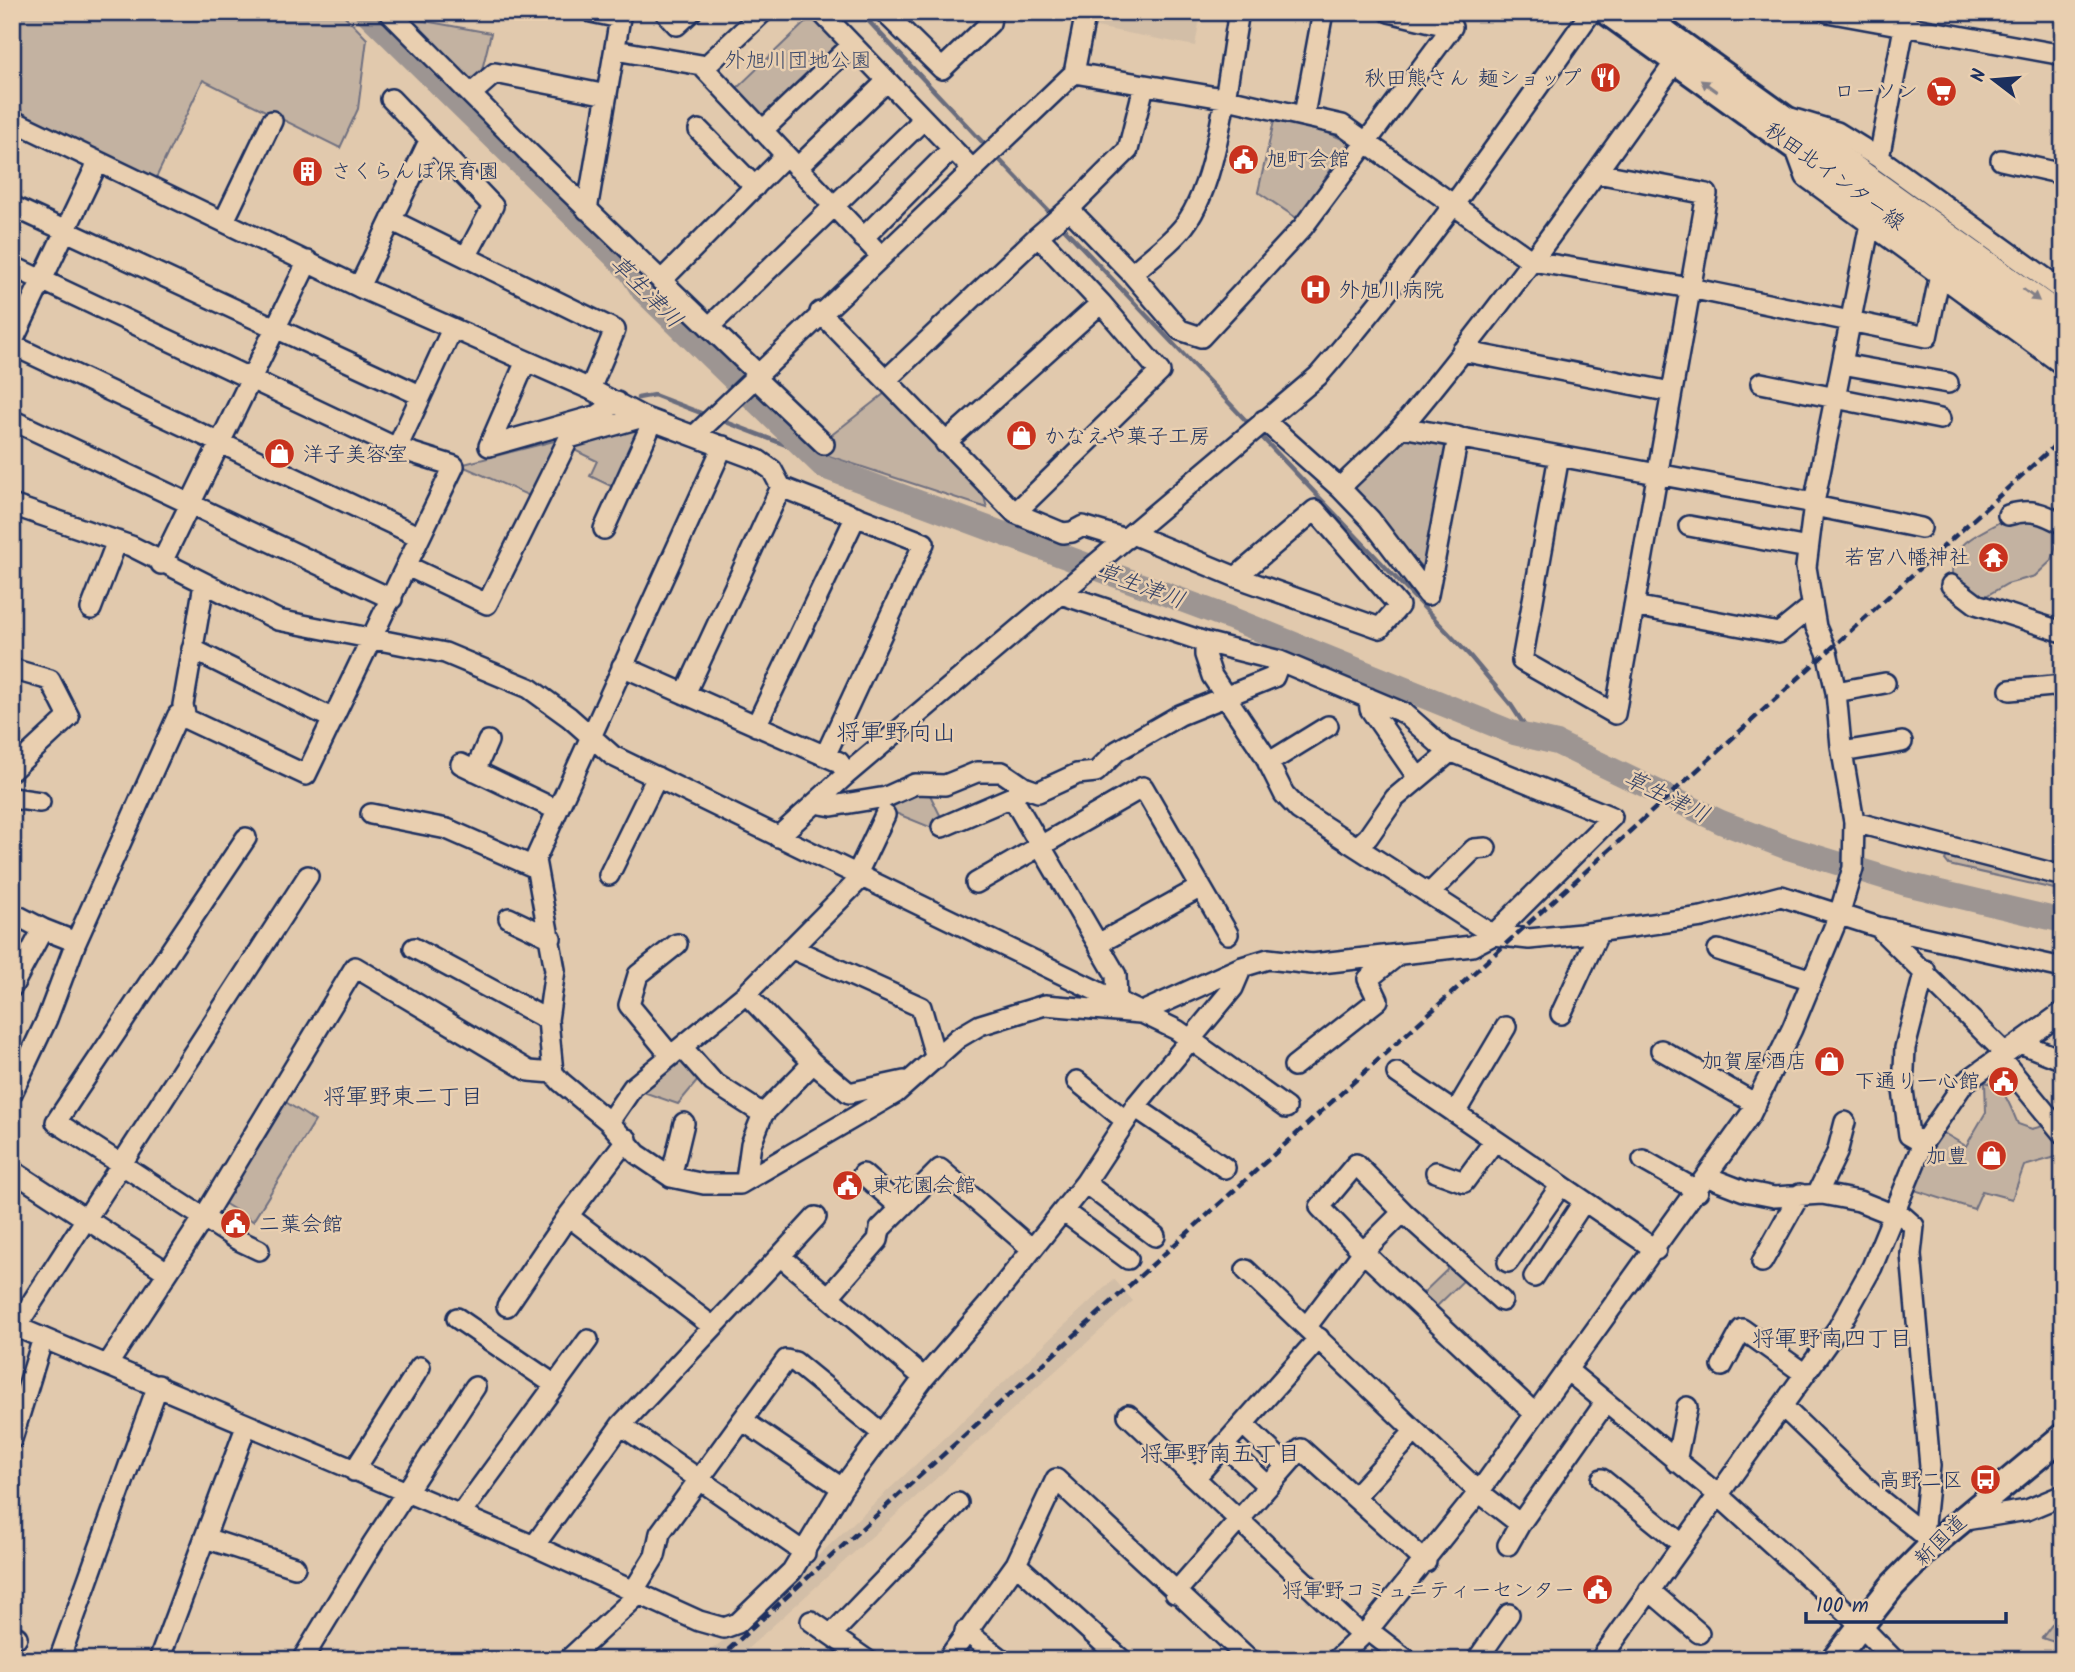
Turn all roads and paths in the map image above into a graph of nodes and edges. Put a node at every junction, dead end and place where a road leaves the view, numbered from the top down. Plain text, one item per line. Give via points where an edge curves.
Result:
1 (389, 12) edge
2 (591, 12) edge
3 (665, 12) edge
4 (691, 12) edge
5 (763, 12) edge
6 (821, 12) edge
7 (884, 12) edge
8 (992, 12) edge
9 (1086, 12) edge
10 (1239, 12) edge
11 (1323, 12) edge
12 (1389, 12) edge
13 (1591, 12) edge
14 (1607, 12) edge
15 (1637, 12) edge
16 (1827, 12) edge
17 (621, 15) edge
18 (1906, 20) edge
19 (852, 45) junction
20 (615, 50) junction
21 (2063, 55) edge
22 (1675, 62) junction
23 (704, 68) junction
24 (1074, 73) junction
25 (887, 81) junction
26 (1144, 86) junction
27 (471, 94) junction
28 (607, 95) junction
29 (391, 99) dead end
30 (1223, 99) junction
31 (1304, 115) junction
32 (924, 119) junction
33 (12, 120) edge
34 (272, 121) dead end
35 (699, 131) dead end
36 (762, 131) junction
37 (1831, 139) junction
38 (429, 141) junction
39 (1368, 141) junction
40 (1795, 147) junction
41 (952, 149) junction
42 (985, 157) junction
43 (1879, 158) junction
44 (2001, 160) dead end
45 (98, 162) junction
46 (791, 162) junction
47 (1597, 173) junction
48 (2063, 174) edge
49 (755, 187) junction
50 (1453, 205) junction
51 (12, 206) edge
52 (834, 206) junction
53 (587, 210) junction
54 (391, 220) junction
55 (224, 221) junction
56 (1055, 221) junction
57 (1870, 224) junction
58 (67, 231) junction
59 (863, 238) junction
60 (880, 256) junction
61 (466, 257) junction
62 (308, 261) junction
63 (1532, 261) junction
64 (12, 266) edge
65 (1132, 274) junction
66 (1940, 274) junction
67 (661, 281) junction
68 (43, 282) junction
69 (359, 287) junction
70 (1690, 288) junction
71 (2063, 291) edge
72 (1101, 303) junction
73 (820, 312) junction
74 (2063, 318) edge
75 (1850, 322) junction
76 (709, 327) junction
77 (275, 329) junction
78 (452, 329) junction
79 (2063, 340) edge
80 (12, 344) edge
81 (1462, 351) junction
82 (526, 361) junction
83 (1842, 363) junction
84 (2063, 365) edge
85 (754, 376) junction
86 (251, 379) junction
87 (886, 380) junction
88 (1761, 383) dead end
89 (1948, 383) dead end
90 (590, 389) junction
91 (1671, 392) junction
92 (420, 395) junction
93 (1836, 398) junction
94 (617, 402) junction
95 (648, 419) junction
96 (1940, 419) dead end
97 (12, 420) edge
98 (1258, 426) junction
99 (1402, 426) junction
100 (694, 436) junction
101 (1458, 438) junction
102 (220, 443) junction
103 (945, 443) junction
104 (824, 444) dead end
105 (723, 446) junction
106 (397, 448) junction
107 (1559, 456) junction
108 (1657, 475) junction
109 (781, 487) junction
110 (1340, 488) junction
111 (1814, 504) junction
112 (12, 505) edge
113 (189, 505) junction
114 (1016, 513) junction
115 (2008, 515) dead end
116 (856, 516) junction
117 (2063, 524) edge
118 (1689, 526) dead end
119 (1921, 528) dead end
120 (604, 529) dead end
121 (420, 537) junction
122 (1127, 538) junction
123 (117, 541) junction
124 (1808, 548) junction
125 (162, 564) junction
126 (407, 566) junction
127 (1236, 577) junction
128 (204, 584) junction
129 (1951, 585) dead end
130 (1067, 590) junction
131 (392, 599) junction
132 (1634, 606) junction
133 (1811, 607) junction
134 (91, 608) dead end
135 (2063, 632) edge
136 (372, 639) junction
137 (1205, 642) junction
138 (192, 649) junction
139 (1280, 661) junction
140 (622, 666) junction
141 (12, 669) edge
142 (1885, 683) dead end
143 (2063, 685) edge
144 (2010, 690) dead end
145 (1836, 692) junction
146 (685, 694) junction
147 (1228, 698) junction
148 (1369, 698) junction
149 (186, 719) junction
150 (333, 719) junction
151 (756, 726) junction
152 (1328, 726) dead end
153 (589, 737) junction
154 (488, 741) dead end
155 (1902, 742) dead end
156 (1450, 752) junction
157 (1842, 752) junction
158 (825, 756) junction
159 (1268, 763) junction
160 (12, 770) edge
161 (847, 774) junction
162 (657, 777) junction
163 (1418, 778) junction
164 (1018, 792) junction
165 (12, 798) edge
166 (40, 802) dead end
167 (815, 803) junction
168 (555, 808) junction
169 (371, 814) dead end
170 (885, 815) dead end
171 (942, 827) dead end
172 (1855, 827) junction
173 (778, 836) junction
174 (246, 838) dead end
175 (1041, 846) junction
176 (1357, 846) junction
177 (1486, 848) dead end
178 (536, 868) junction
179 (609, 875) dead end
180 (308, 876) dead end
181 (2063, 876) edge
182 (858, 877) junction
183 (976, 883) dead end
184 (1200, 887) junction
185 (1429, 894) junction
186 (1840, 910) junction
187 (12, 913) edge
188 (509, 918) dead end
189 (1878, 928) junction
190 (43, 929) junction
191 (1599, 932) junction
192 (1228, 934) dead end
193 (1493, 935) junction
194 (551, 938) junction
195 (76, 942) junction
196 (677, 944) dead end
197 (1098, 944) junction
198 (414, 948) dead end
199 (791, 948) junction
200 (1718, 950) dead end
201 (1398, 954) junction
202 (1242, 967) junction
203 (2063, 968) edge
204 (1925, 970) junction
205 (1812, 980) junction
206 (12, 987) edge
207 (746, 994) junction
208 (1117, 1001) junction
209 (2063, 1012) edge
210 (1140, 1013) junction
211 (1561, 1014) dead end
212 (548, 1020) junction
213 (1506, 1027) dead end
214 (1191, 1038) junction
215 (1661, 1050) dead end
216 (2007, 1050) junction
217 (677, 1051) junction
218 (936, 1059) junction
219 (2063, 1060) edge
220 (813, 1063) junction
221 (1294, 1066) dead end
222 (553, 1073) junction
223 (1397, 1073) dead end
224 (912, 1079) junction
225 (1077, 1081) dead end
226 (12, 1093) edge
227 (1756, 1104) junction
228 (1286, 1108) dead end
229 (1455, 1113) junction
230 (763, 1114) junction
231 (1130, 1114) junction
232 (609, 1122) junction
233 (1845, 1122) dead end
234 (684, 1124) dead end
235 (2063, 1134) edge
236 (627, 1139) junction
237 (1495, 1140) junction
238 (1923, 1143) junction
239 (1643, 1160) dead end
240 (122, 1164) junction
241 (1225, 1168) dead end
242 (1436, 1172) dead end
243 (863, 1174) dead end
244 (671, 1177) junction
245 (12, 1178) edge
246 (746, 1180) junction
247 (1085, 1183) junction
248 (1703, 1184) junction
249 (1561, 1185) junction
250 (1809, 1194) junction
251 (1584, 1200) junction
252 (901, 1208) junction
253 (1063, 1211) junction
254 (1403, 1212) junction
255 (1895, 1213) junction
256 (568, 1216) junction
257 (204, 1217) junction
258 (816, 1217) dead end
259 (86, 1219) junction
260 (1155, 1236) dead end
261 (1032, 1249) junction
262 (259, 1250) dead end
263 (1656, 1250) junction
264 (1363, 1252) junction
265 (780, 1256) junction
266 (1128, 1259) dead end
267 (1508, 1262) dead end
268 (1762, 1262) dead end
269 (1246, 1270) dead end
270 (167, 1272) junction
271 (1534, 1277) dead end
272 (830, 1295) junction
273 (1502, 1301) dead end
274 (507, 1306) dead end
275 (457, 1318) dead end
276 (14, 1326) edge
277 (712, 1326) junction
278 (1313, 1332) junction
279 (43, 1338) junction
280 (588, 1340) dead end
281 (108, 1364) junction
282 (1722, 1366) dead end
283 (420, 1367) dead end
284 (1567, 1370) junction
285 (1805, 1374) junction
286 (924, 1378) junction
287 (159, 1385) junction
288 (555, 1385) junction
289 (475, 1387) dead end
290 (1605, 1403) junction
291 (1782, 1406) junction
292 (1686, 1407) dead end
293 (1535, 1414) junction
294 (1128, 1415) dead end
295 (742, 1420) junction
296 (1243, 1424) junction
297 (621, 1425) junction
298 (246, 1427) junction
299 (1415, 1430) junction
300 (883, 1434) junction
301 (2063, 1436) edge
302 (12, 1439) edge
303 (1224, 1445) junction
304 (1676, 1462) junction
305 (1286, 1465) junction
306 (354, 1472) junction
307 (1195, 1478) junction
308 (1602, 1479) dead end
309 (699, 1480) junction
310 (1268, 1486) junction
311 (842, 1488) junction
312 (1479, 1492) junction
313 (406, 1493) junction
314 (1717, 1494) junction
315 (2063, 1495) edge
316 (1355, 1496) junction
317 (958, 1503) dead end
318 (460, 1515) junction
319 (1239, 1520) junction
320 (1959, 1521) junction
321 (1520, 1524) junction
322 (205, 1538) junction
323 (1927, 1539) junction
324 (1682, 1544) junction
325 (1508, 1545) dead end
326 (534, 1546) junction
327 (805, 1553) junction
328 (1426, 1562) junction
329 (1016, 1564) junction
330 (295, 1567) dead end
331 (1649, 1590) junction
332 (637, 1592) junction
333 (1175, 1593) junction
334 (1509, 1614) dead end
335 (810, 1620) dead end
336 (1860, 1627) junction
337 (965, 1631) junction
338 (1365, 1633) junction
339 (1699, 1633) dead end
340 (832, 1634) junction
341 (59, 1660) edge
342 (159, 1660) edge
343 (302, 1660) edge
344 (568, 1660) edge
345 (867, 1660) edge
346 (947, 1660) edge
347 (1003, 1660) edge
348 (1122, 1660) edge
349 (1250, 1660) edge
350 (1336, 1660) edge
351 (1407, 1660) edge
352 (1477, 1660) edge
353 (1600, 1660) edge
354 (1834, 1660) edge
355 (1894, 1660) edge

1 - 27 street
2 - 17 street
3 - 4 street via 677,25
5 - 23 street
6 - 19 street
7 - 8 street via 942,69 990,23
9 - 24 street
10 - 30 street
11 - 31 street
12 - 39 street via 1452,27
13 - 50 street
14 - 22 main road, 秋田北インター線
15 - 37 main road, 秋田北インター線 via 1781,116
16 - 18 street
17 - 20 street
18 - 21 street
18 - 43 street
19 - 25 street
19 - 36 street
20 - 23 street
20 - 28 street
40 -> 22 main road, 秋田北インター線
22 - 47 street
23 - 36 street
24 - 26 street
24 - 42 street
25 - 32 street
25 - 46 street
26 - 30 street
26 - 56 street via 1128,150
27 - 28 street via 495,73
27 - 53 street
28 - 53 street
29 - 38 street
30 - 31 street
30 - 65 street via 1214,155 1199,203 1183,228
31 - 39 street via 1342,125
32 - 41 street
32 - 52 street
33 - 45 street
34 - 55 street
35 - 49 street
36 - 46 street
37 - 43 street
37 -> 74 main road, 秋田北インター線
38 - 54 street
38 - 61 street via 493,206
39 - 50 street
39 - 65 street via 1303,227 1202,337 1180,330
40 - 57 street via 1806,177
40 - 79 main road, 秋田北インター線
41 - 42 street
41 - 59 street
42 - 60 street
43 - 71 street
44 - 48 street
45 - 55 street
45 - 58 street
46 - 49 street
46 - 52 street
47 - 63 street
47 - 70 street via 1706,194
49 - 67 street
50 - 63 street
50 - 98 street via 1376,309 1318,376
51 - 58 street
52 - 59 street
52 - 76 street
53 - 67 street
54 - 61 street
54 - 69 street
55 - 62 street
56 - 65 street
56 - 72 street
56 - 87 street
57 - 66 street
57 - 75 street
58 - 68 street
58 - 77 street
59 - 60 street
60 - 73 street
61 - 90 street via 615,330
62 - 69 street
62 - 77 street
63 - 70 street
63 - 81 street
64 - 68 street
66 - 75 street via 1927,337
66 - 84 street
67 - 76 street
68 - 80 street
68 - 86 street
69 - 78 street
70 - 75 street
70 - 91 street
72 - 103 street
72 - 114 street via 1160,372
73 - 85 street
73 - 87 street
75 - 83 street
76 - 85 street
77 - 86 street
77 - 92 street
78 - 82 street
78 - 92 street
80 - 102 street
81 - 91 street
81 - 99 street
82 - 90 street
82 - 94 street via 489,446 598,415
83 - 89 street
83 - 93 street
85 - 100 street
85 - 104 street
86 - 102 street
86 - 106 street
87 - 103 street
88 - 93 street
90 - 94 street
91 - 108 street
92 - 106 street
93 - 96 street
93 - 111 street
94 - 95 street
95 - 100 street
95 - 120 street
95 - 126 street via 569,438 487,604
97 - 113 street
98 - 110 street
98 - 122 street
99 - 101 street
99 - 110 street
100 - 105 street
101 - 107 street
101 - 110 street via 1428,595
102 - 113 street
102 - 121 street
103 - 114 street
105 - 109 street via 758,460 772,470
105 - 140 street
106 - 121 street via 454,466
107 - 108 street
107 - 132 street via 1522,661 1615,714
108 - 111 street
108 - 132 street
109 - 116 street
109 - 146 street
111 - 119 street
111 - 124 street
112 - 123 street
113 - 125 street
113 - 131 street
114 - 122 street via 1063,533 1083,526
115 - 117 street via 2041,512
116 - 151 street
116 - 158 street via 924,542
118 - 124 street
121 - 126 street
122 - 127 street
122 - 130 street
123 - 125 street
123 - 134 street
124 - 133 street
125 - 128 street
126 - 131 street
127 - 127 street via 1380,628 1399,606 1315,510
128 - 136 street via 278,620
128 - 138 street
129 - 135 street via 1976,604
130 - 137 street
130 - 161 street
131 - 136 street
132 - 133 street via 1779,633
133 - 145 street
136 - 150 street
136 - 153 street via 445,653 529,688
137 - 139 street
137 - 147 street via 1212,676
138 - 149 street via 183,705
138 - 150 street
139 - 147 street via 1274,677
139 - 148 street
140 - 146 street
140 - 153 street
141 - 160 street via 50,680 69,717
142 - 145 street
143 - 144 street
145 - 157 street
146 - 151 street
147 - 159 street
147 - 164 street via 1180,715 1117,751 1096,772 1077,774 1038,792
148 - 156 street via 1404,713
148 - 163 street via 1370,709
149 - 150 street via 306,775
149 - 195 street via 178,715
151 - 158 street
152 - 159 street
153 - 162 street via 613,756
153 - 168 street
154 - 168 street via 468,767
155 - 157 street
156 - 163 street
156 - 193 street via 1612,817
157 - 172 street
158 - 161 street via 839,762
159 - 176 street via 1284,794 1299,810
161 - 167 street
162 - 173 street
162 - 179 street
163 - 176 street via 1395,798
164 - 167 street via 1002,772 977,772 945,785 915,784 886,797 832,806
164 - 171 street
164 - 175 street
165 - 166 street
167 - 173 street
168 - 178 street
169 - 178 street via 447,829
170 - 182 street
172 - 181 street
172 - 186 street via 1853,868
173 - 182 street
174 - 240 street via 56,1122
175 - 183 street
175 - 184 street via 1143,787
175 - 197 street
176 - 185 street
177 - 185 street via 1474,849
178 - 194 street
180 - 240 street
182 - 199 street
182 - 208 street
184 - 192 street
184 - 197 street
185 - 193 street
186 - 189 street
186 - 191 street via 1781,896 1702,917
186 - 205 street
187 - 190 street
188 - 194 street
189 - 203 street
189 - 204 street
190 - 195 street
190 - 206 street
191 - 193 street via 1529,939
191 - 211 street
193 - 201 street via 1472,946
194 - 212 street via 555,970
195 - 226 street
196 - 217 street via 638,975 629,1005
197 - 208 street via 1116,975
198 - 212 street
199 - 207 street
199 - 218 street via 921,1007
200 - 205 street
201 - 202 street via 1312,964 1268,958
201 - 221 street via 1368,979 1378,1000
202 - 210 street
202 - 214 street via 1233,988
204 - 216 street
204 - 238 street via 1905,1048 1903,1090 1909,1135
205 - 227 street
207 - 217 street
207 - 220 street
208 - 210 street
209 - 216 street
210 - 214 street
210 - 218 street via 1045,1005 980,1025 957,1038
212 - 222 street
213 - 229 street
214 - 228 street
214 - 231 street
215 - 227 street
216 - 219 street
216 - 235 street
216 - 238 street via 1964,1083
217 - 230 street via 713,1082
217 - 232 street via 633,1087
218 - 224 street
220 - 224 street via 849,1093
220 - 230 street
222 - 232 street
222 - 257 street via 529,1071 355,967
223 - 229 street
224 - 246 street via 897,1093
225 - 231 street
227 - 248 street
229 - 237 street
230 - 246 street via 751,1144
231 - 241 street
231 - 247 street
232 - 236 street
233 - 250 street via 1836,1153
234 - 244 street
236 - 244 street via 637,1154
236 - 256 street
237 - 242 street via 1464,1182
237 - 249 street
238 - 255 street
239 - 248 street
240 - 257 street
240 - 259 street
243 - 252 street
244 - 246 street via 705,1184
245 - 259 street via 16,1173
247 - 253 street
247 - 260 street
248 - 250 street via 1774,1197
248 - 263 street
249 - 251 street
249 - 267 street
250 - 255 street via 1859,1201
250 - 268 street
251 - 263 street
251 - 271 street
252 - 261 street via 940,1169
252 - 272 street
253 - 261 street
253 - 266 street
254 - 264 street
254 - 264 street via 1356,1164 1320,1207
254 - 273 street
255 - 285 street via 1867,1277
255 - 323 street via 1914,1226 1911,1254 1930,1466
256 - 274 street
256 - 277 street
257 - 262 street
257 - 270 street
258 - 265 street
259 - 270 street
259 - 276 street
261 - 286 street
263 - 284 street
264 - 278 street
264 - 293 street
265 - 272 street
265 - 277 street
269 - 278 street
270 - 281 street
272 - 286 street
275 - 288 street
276 - 279 street
277 - 297 street
278 - 296 street
278 - 299 street
279 - 281 street
279 - 302 street
280 - 288 street
281 - 287 street
282 - 285 street via 1742,1329
283 - 306 street
284 - 290 street
284 - 293 street
285 - 291 street
286 - 300 street
287 - 298 street
287 - 341 street
288 - 318 street
289 - 313 street
290 - 304 street
290 - 321 street
291 - 314 street
291 - 323 street
292 - 304 street
293 - 312 street
294 - 307 street
295 - 300 street via 786,1360
295 - 309 street
295 - 311 street
296 - 303 street
296 - 305 street
297 - 309 street
297 - 326 street
298 - 306 street
298 - 322 street
299 - 312 street
299 - 316 street
300 - 311 street
301 - 320 main road, 新国道
303 - 307 street
303 - 310 street
304 - 314 street
305 - 310 street
305 - 316 street via 1301,1448
306 - 313 street
307 - 319 street
308 - 324 street
309 - 327 street
309 - 332 street via 660,1533 655,1556
310 - 319 street
311 - 327 street
312 - 321 street
312 - 328 street
313 - 318 street
313 - 343 street
314 - 324 street
314 - 336 street
315 - 320 street via 2027,1510
316 - 328 street
317 - 340 street
318 - 326 street
319 - 333 street
319 - 338 street
320 - 323 main road, 新国道
321 - 325 street
322 - 330 street
322 - 342 street
323 - 336 main road, 新国道
324 - 331 street
326 - 332 street
327 - 332 street via 764,1601 738,1623 724,1628
328 - 338 street
329 - 333 street via 1056,1479
329 - 337 street
329 - 348 street
331 - 339 street
331 - 353 street
332 - 344 street
333 - 349 street
334 - 352 street
335 - 340 street
336 - 354 main road, 新国道
336 - 355 street
337 - 346 street
337 - 347 street
338 - 350 street
338 - 351 street
340 - 345 street

